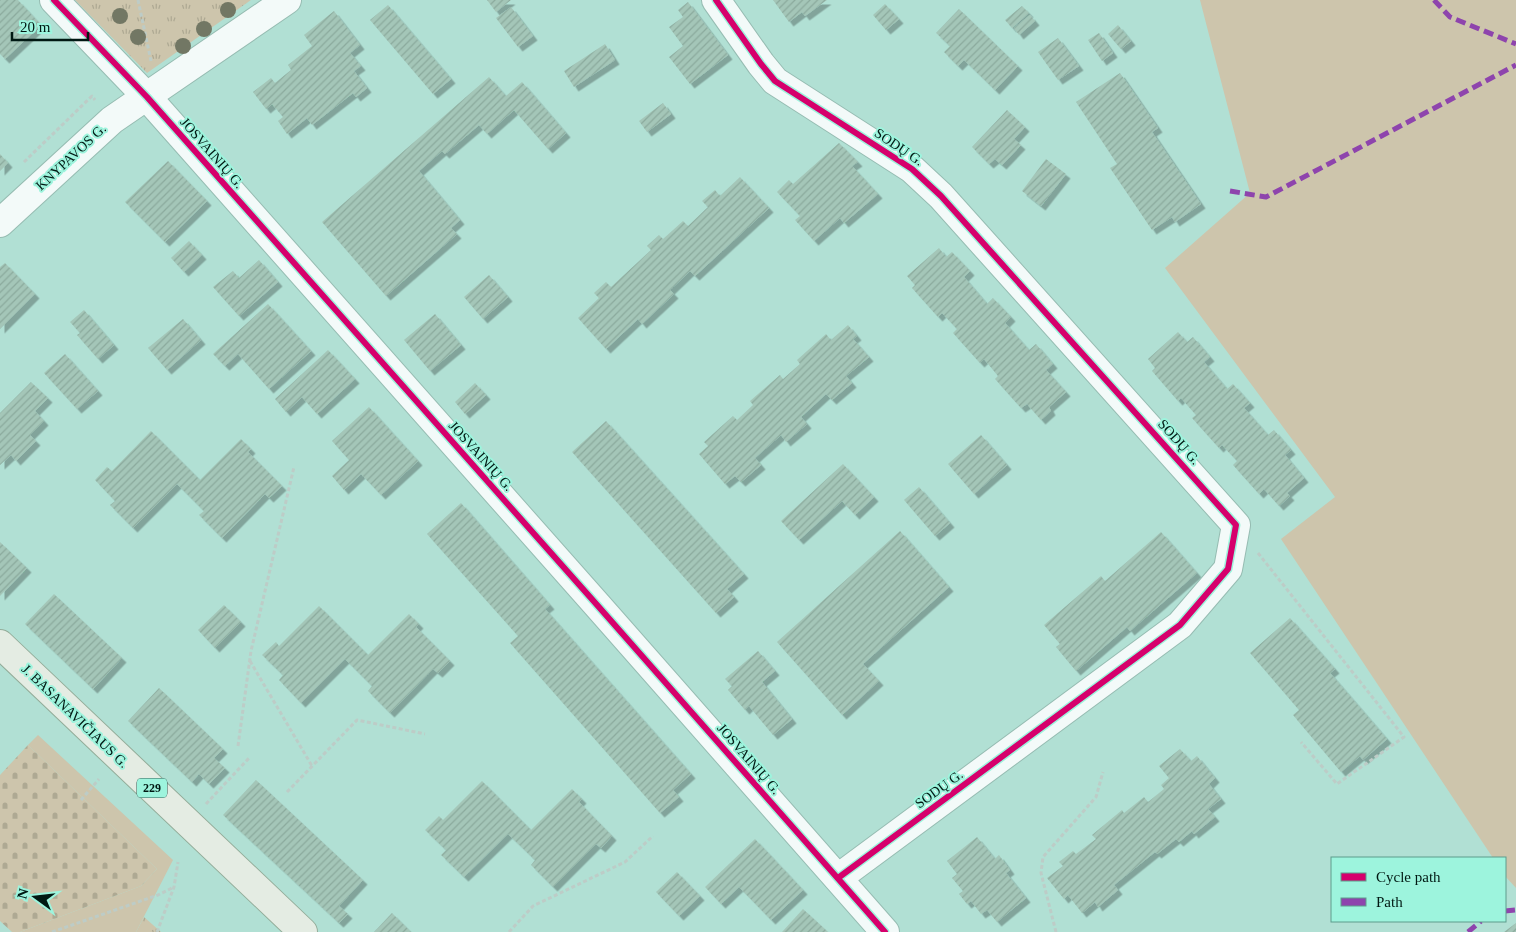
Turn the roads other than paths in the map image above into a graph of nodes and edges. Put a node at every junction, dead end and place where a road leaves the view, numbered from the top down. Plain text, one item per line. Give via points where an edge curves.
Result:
1 (54, 0) edge
2 (287, 0) edge
3 (716, 0) edge
4 (152, 93) junction
5 (0, 223) edge
6 (0, 644) edge
7 (838, 878) junction
8 (303, 932) edge
9 (885, 932) edge

1 - 4 street, JOSVAINIŲ G.
2 - 4 street, KNYPAVOS G.
3 - 7 street, SODŲ G. via 774,80 912,169 941,196 1236,525 1228,569 1180,625
4 - 5 street, KNYPAVOS G. via 112,120
4 - 7 street, JOSVAINIŲ G.
6 - 8 main road, J. BASANAVIČIAUS G. / 229
7 - 9 street, JOSVAINIŲ G.

